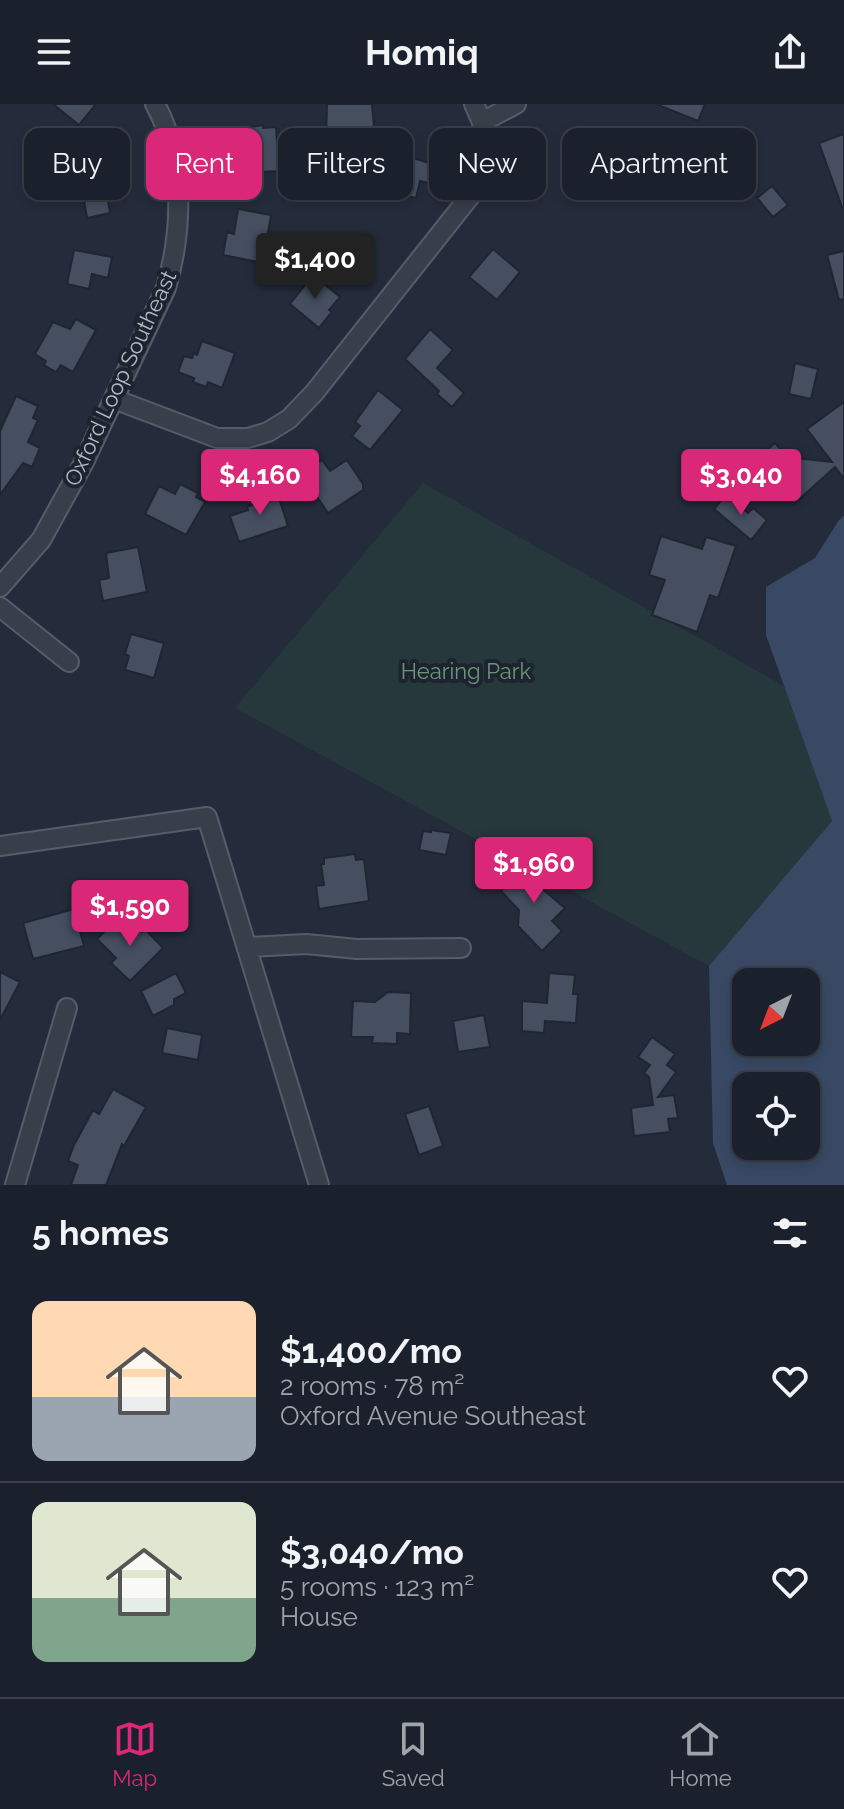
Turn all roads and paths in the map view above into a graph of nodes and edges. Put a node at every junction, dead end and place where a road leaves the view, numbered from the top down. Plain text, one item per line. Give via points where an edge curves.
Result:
1 (155, 104) edge
2 (474, 104) edge
3 (516, 104) edge
4 (482, 122) junction
5 (114, 399) junction
6 (0, 587) edge
7 (0, 607) edge
8 (69, 662) dead end
9 (0, 846) edge
10 (247, 947) junction
11 (461, 948) dead end
12 (67, 1008) dead end
13 (15, 1185) edge
14 (319, 1185) edge

1 - 5 street, Oxford Loop Southeast via 175,155 175,257
2 - 4 street
3 - 4 street
4 - 5 street via 484,147 475,190 289,419 248,438 217,438
5 - 6 street, Oxford Loop Southeast via 41,540
7 - 8 street
9 - 10 street via 207,817
10 - 11 street
10 - 14 street
12 - 13 street

